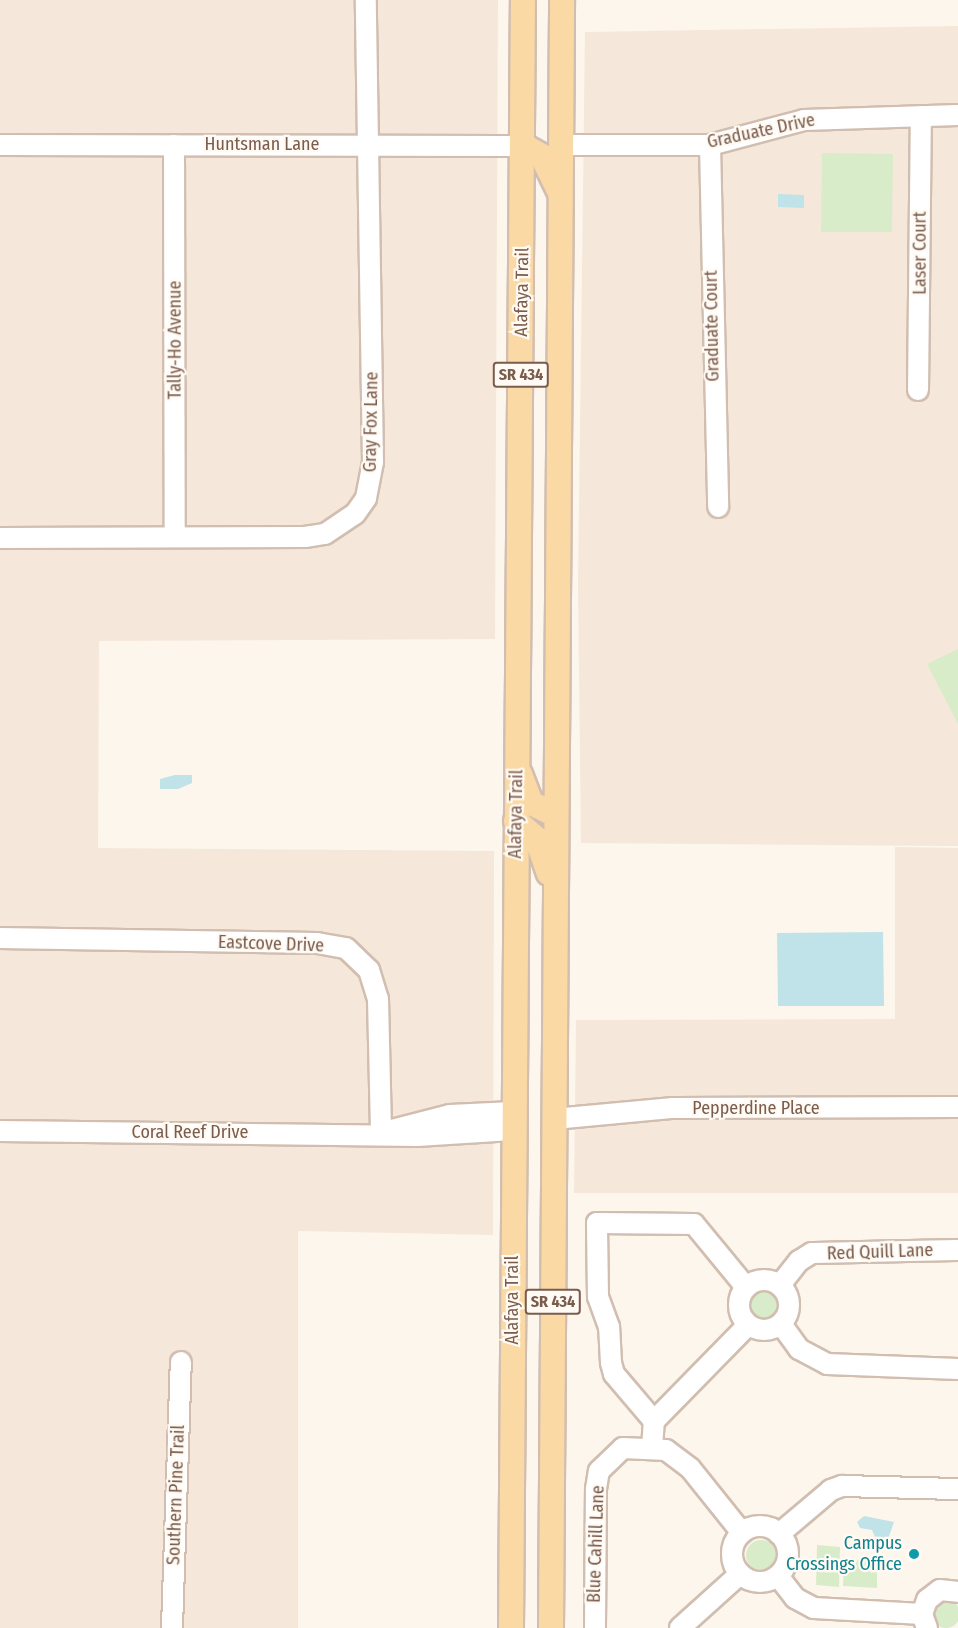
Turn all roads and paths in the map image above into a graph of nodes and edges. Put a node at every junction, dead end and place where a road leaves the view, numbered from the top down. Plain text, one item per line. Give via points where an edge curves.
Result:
1 (366, 0) edge
2 (523, 0) edge
3 (562, 0) edge
4 (524, 99) junction
5 (958, 115) edge
6 (921, 116) junction
7 (371, 144) junction
8 (0, 145) edge
9 (174, 145) junction
10 (563, 145) junction
11 (710, 145) junction
12 (524, 146) junction
13 (563, 198) junction
14 (918, 390) dead end
15 (718, 507) dead end
16 (175, 536) junction
17 (0, 538) edge
18 (516, 766) junction
19 (556, 815) junction
20 (516, 821) junction
21 (555, 889) junction
22 (0, 938) edge
23 (958, 1107) edge
24 (554, 1119) junction
25 (513, 1121) junction
26 (0, 1131) edge
27 (381, 1134) junction
28 (958, 1250) edge
29 (780, 1285) junction
30 (746, 1287) junction
31 (782, 1324) junction
32 (748, 1325) junction
33 (181, 1362) dead end
34 (958, 1369) edge
35 (654, 1421) junction
36 (652, 1448) junction
37 (958, 1489) edge
38 (742, 1533) junction
39 (779, 1534) junction
40 (740, 1574) junction
41 (778, 1576) junction
42 (958, 1592) edge
43 (925, 1621) edge
44 (172, 1628) edge
45 (510, 1628) edge
46 (550, 1628) edge
47 (595, 1628) edge
48 (680, 1628) edge

1 - 7 street, Gray Fox Lane
2 - 4 main road, Alafaya Trail / SR 434
3 - 10 main road, SR 434
4 - 10 main road via 542,132
4 - 12 main road, Alafaya Trail / SR 434
5 - 6 street, Graduate Drive
6 - 11 street, Graduate Drive via 804,120
6 - 14 street, Laser Court
7 - 9 street, Huntsman Lane
7 - 12 street, Huntsman Lane
7 - 16 street, Gray Fox Lane via 373,462 366,498 355,514 325,534
8 - 9 street, Huntsman Lane
9 - 16 street, Tally-Ho Avenue
10 - 11 street, Graduate Drive
10 - 13 main road, SR 434
11 - 15 street, Graduate Court
12 - 13 main road via 542,156
12 - 18 main road, Alafaya Trail / SR 434
13 - 19 main road, SR 434
16 - 17 street, Gray Fox Lane
18 - 19 main road via 531,803
18 - 20 main road, Alafaya Trail / SR 434
19 - 21 main road, SR 434
20 - 21 main road via 537,839
20 - 25 main road, Alafaya Trail / SR 434
21 - 24 main road, SR 434
22 - 27 street, Eastcove Drive via 317,943 346,948 369,970 378,999
23 - 24 street, Pepperdine Place via 673,1108
24 - 46 main road, SR 434
25 - 27 street, Coral Reef Drive via 450,1115
25 - 45 main road, Alafaya Trail / SR 434
26 - 27 street, Coral Reef Drive
28 - 29 street, Red Quill Lane via 812,1253 799,1261
29 - 30 street via 759,1280
29 - 31 street via 789,1304
30 - 32 street via 738,1302
30 - 35 street via 694,1224 597,1223 598,1297 609,1327 614,1374
31 - 32 street via 761,1330
31 - 34 street via 799,1349 827,1364
32 - 35 street
33 - 44 street, Southern Pine Trail
35 - 36 street
36 - 38 street, Blue Cahill Lane via 666,1450 690,1468
36 - 47 street, Blue Cahill Lane via 623,1448 599,1471
37 - 39 street via 842,1486 831,1490
38 - 39 street via 762,1527
38 - 40 street via 732,1554
39 - 41 street via 788,1551
40 - 41 street via 761,1583
40 - 48 street
41 - 43 street via 795,1598 814,1608
42 - 43 street via 948,1589 933,1594

